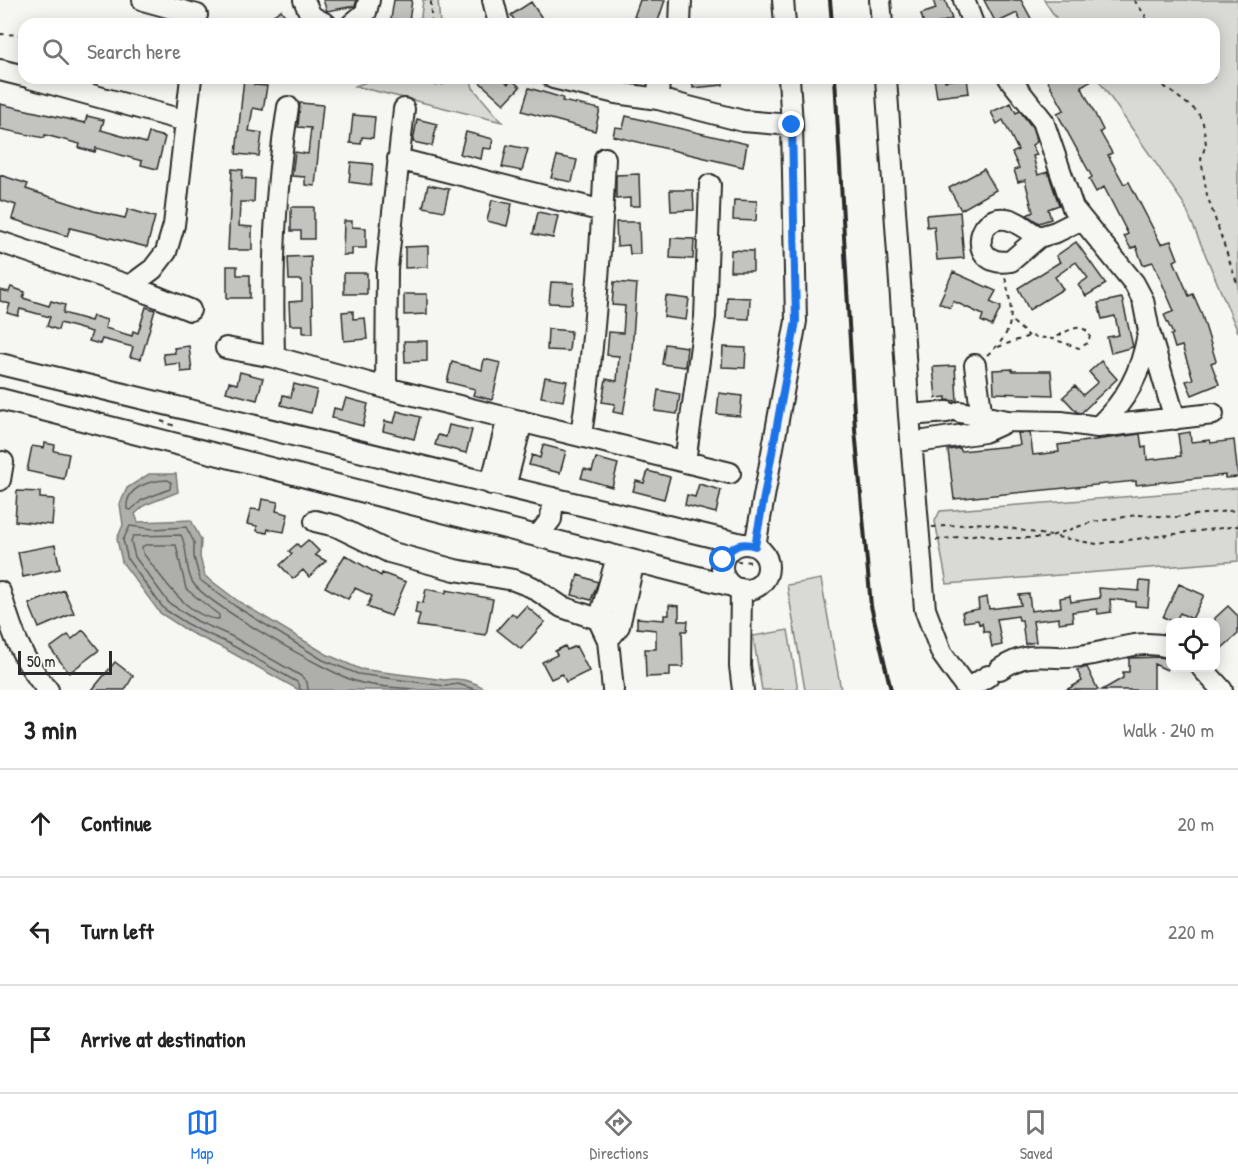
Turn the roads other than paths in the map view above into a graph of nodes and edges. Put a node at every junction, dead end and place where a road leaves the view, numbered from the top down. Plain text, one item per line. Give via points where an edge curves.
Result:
1 (142, 0) edge
2 (304, 0) edge
3 (369, 0) edge
4 (493, 0) edge
5 (681, 0) edge
6 (783, 0) edge
7 (880, 0) edge
8 (964, 0) edge
9 (198, 13) edge
10 (315, 18) edge
11 (359, 18) edge
12 (498, 18) edge
13 (680, 18) edge
14 (784, 18) edge
15 (882, 18) edge
16 (971, 18) edge
17 (0, 70) edge
18 (18, 74) edge
19 (52, 84) edge
20 (190, 84) edge
21 (579, 84) edge
22 (587, 84) edge
23 (659, 84) edge
24 (789, 84) edge
25 (886, 84) edge
26 (1014, 84) edge
27 (583, 85) junction
28 (658, 99) junction
29 (288, 107) dead end
30 (404, 109) dead end
31 (186, 121) junction
32 (792, 125) junction
33 (605, 158) dead end
34 (398, 159) junction
35 (710, 185) dead end
36 (603, 212) junction
37 (1080, 220) junction
38 (1039, 237) junction
39 (0, 242) edge
40 (130, 286) junction
41 (189, 310) dead end
42 (1149, 332) junction
43 (226, 348) dead end
44 (274, 357) junction
45 (0, 364) edge
46 (975, 365) road end
47 (386, 388) junction
48 (0, 399) edge
49 (1213, 414) dead end
50 (909, 415) junction
51 (1175, 419) junction
52 (515, 420) junction
53 (983, 423) junction
54 (1098, 427) junction
55 (581, 435) junction
56 (911, 443) junction
57 (685, 462) junction
58 (730, 473) dead end
59 (498, 485) junction
60 (553, 498) junction
61 (315, 521) dead end
62 (538, 536) junction
63 (748, 545) junction
64 (626, 559) junction
65 (735, 587) junction
66 (0, 591) edge
67 (599, 621) junction
68 (614, 633) junction
69 (8, 640) edge
70 (1166, 646) edge
71 (1206, 672) edge
72 (29, 681) edge
73 (968, 689) edge
74 (48, 690) edge
75 (613, 690) edge
76 (743, 690) edge
77 (1222, 690) edge

1 - 9 street
2 - 10 street
3 - 11 street via 366,12
4 - 12 street
5 - 13 street
6 - 14 street
7 - 15 street
8 - 16 street
17 - 18 street
19 - 31 street
20 - 31 street
21 - 27 street
22 - 27 street
23 - 28 street
24 - 32 street
25 - 50 street
26 - 37 street via 1043,121
27 - 28 street
28 - 32 street via 743,121
29 - 44 street via 278,168 272,263
30 - 34 street
31 - 40 street via 174,225 166,252 153,269
32 - 63 street via 796,321
33 - 36 street
34 - 36 street
34 - 47 street via 387,268
35 - 57 street via 705,317
36 - 55 street via 594,351
37 - 38 street
37 - 42 street via 1134,284 1143,300
38 - 38 street via 1006,219 998,219 986,225 980,244 985,255 1001,263 1011,261
39 - 40 street
40 - 41 street
42 - 51 street
42 - 54 street via 1142,367 1134,382 1117,409
43 - 44 street
44 - 47 street
45 - 59 street
46 - 53 street
47 - 52 street
48 - 62 street
49 - 51 street
50 - 53 street via 953,412
50 - 56 street
51 - 54 street
52 - 55 street
52 - 59 street
53 - 54 street via 1061,422
53 - 56 street
55 - 57 street
56 - 73 street via 925,609 942,654
57 - 58 street
59 - 60 street
60 - 62 street via 551,519
60 - 63 street
61 - 67 street via 336,526 389,552 455,570 514,580 562,607
62 - 64 street
63 - 65 street via 734,547 723,560 722,568
63 - 65 street via 766,559 766,574 756,586
64 - 65 street
64 - 67 street
64 - 68 street
65 - 76 street
66 - 69 street
67 - 68 street
68 - 75 street
69 - 72 street
70 - 73 street via 1131,643 1080,656 1016,658
71 - 77 street
72 - 74 street

